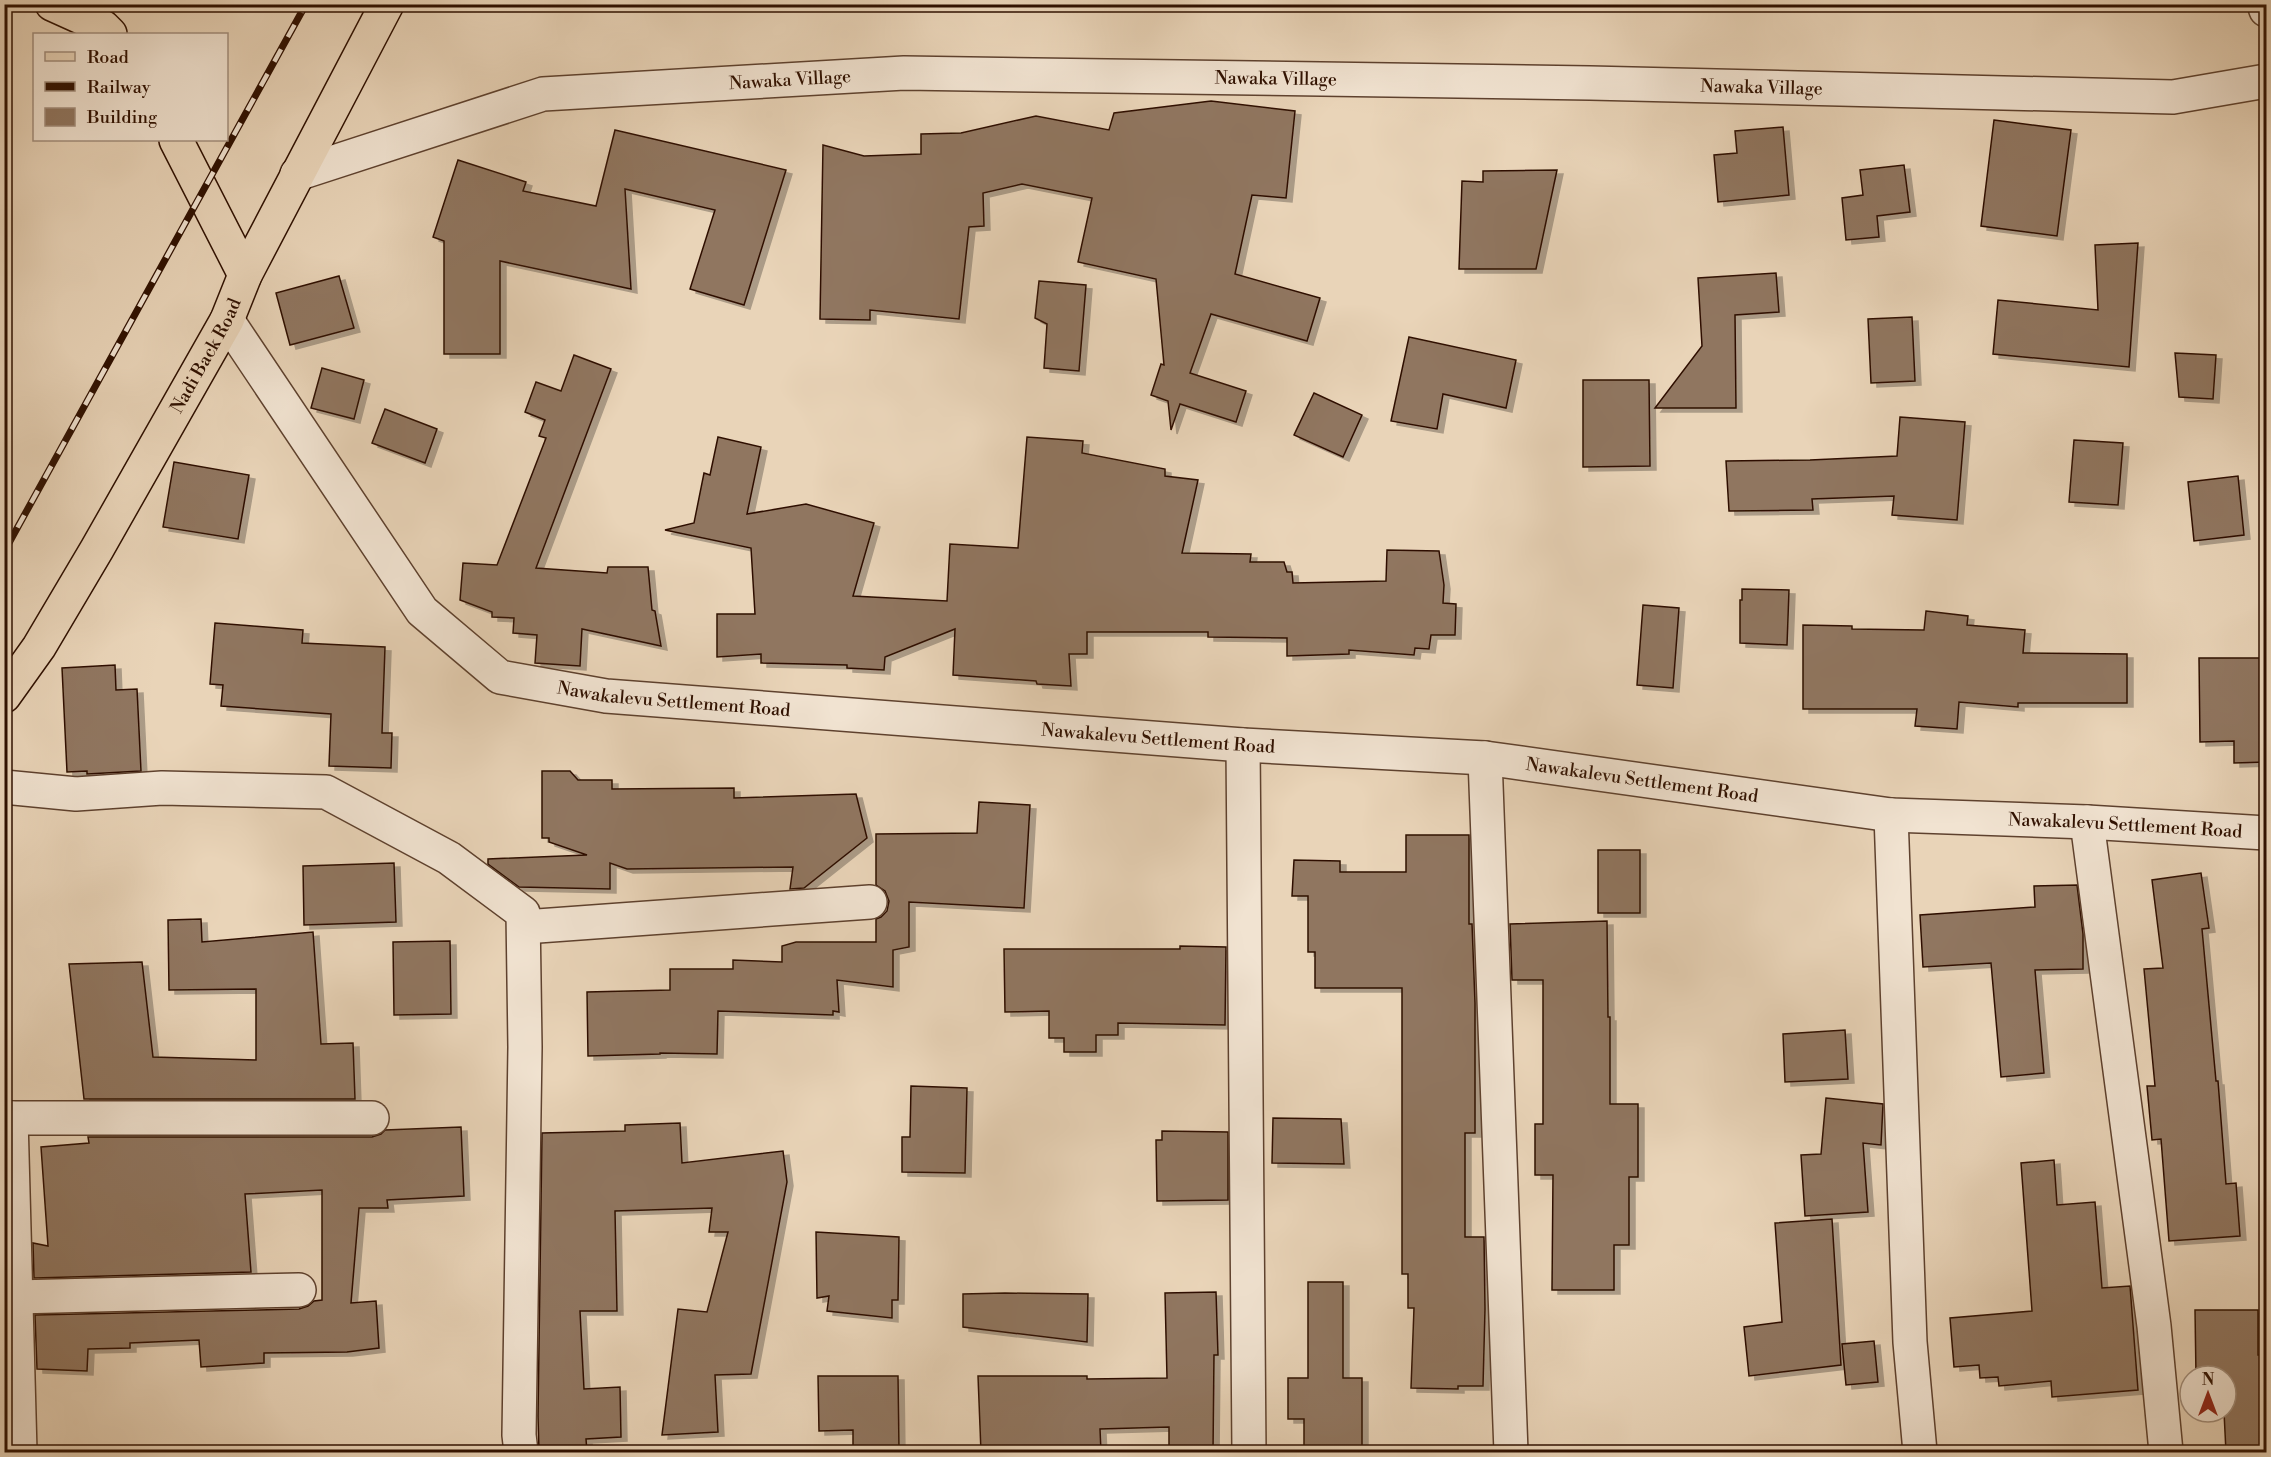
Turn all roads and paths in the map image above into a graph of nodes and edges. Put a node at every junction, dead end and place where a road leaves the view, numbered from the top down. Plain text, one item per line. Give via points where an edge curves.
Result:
1 (52, 4) edge
2 (387, 4) edge
3 (2264, 4) edge
4 (2266, 10) edge
5 (109, 33) edge
6 (2266, 81) edge
7 (177, 141) edge
8 (297, 174) junction
9 (245, 274) junction
10 (227, 320) junction
11 (4, 696) edge
12 (1243, 745) junction
13 (1485, 758) junction
14 (4, 787) edge
15 (1891, 815) junction
16 (2087, 822) junction
17 (2266, 833) edge
18 (870, 902) dead end
19 (524, 927) junction
20 (8, 1118) edge
21 (372, 1118) dead end
22 (299, 1290) dead end
23 (16, 1297) junction
24 (20, 1452) edge
25 (521, 1452) edge
26 (1249, 1452) edge
27 (1511, 1452) edge
28 (1920, 1452) edge
29 (2166, 1452) edge

1 - 5 main road
2 - 8 main road, Nadi Back Road
3 - 4 street
6 - 8 street, Nawaka Village via 2173,97 904,73 543,94
7 - 9 main road
8 - 9 main road, Nadi Back Road
9 - 10 main road, Nadi Back Road
10 - 11 main road, Nadi Back Road via 39,647
10 - 12 street, Nawakalevu Settlement Road via 422,612 500,677 606,696
12 - 13 street, Nawakalevu Settlement Road
12 - 26 street
13 - 15 street, Nawakalevu Settlement Road
13 - 27 street
14 - 19 street via 76,794 162,788 326,792 449,858 523,913
15 - 16 street, Nawakalevu Settlement Road
15 - 28 street via 1910,1342
16 - 17 street, Nawakalevu Settlement Road
16 - 29 street via 2154,1326
18 - 19 street
19 - 25 street
20 - 21 street
20 - 23 street
22 - 23 street
23 - 24 street

